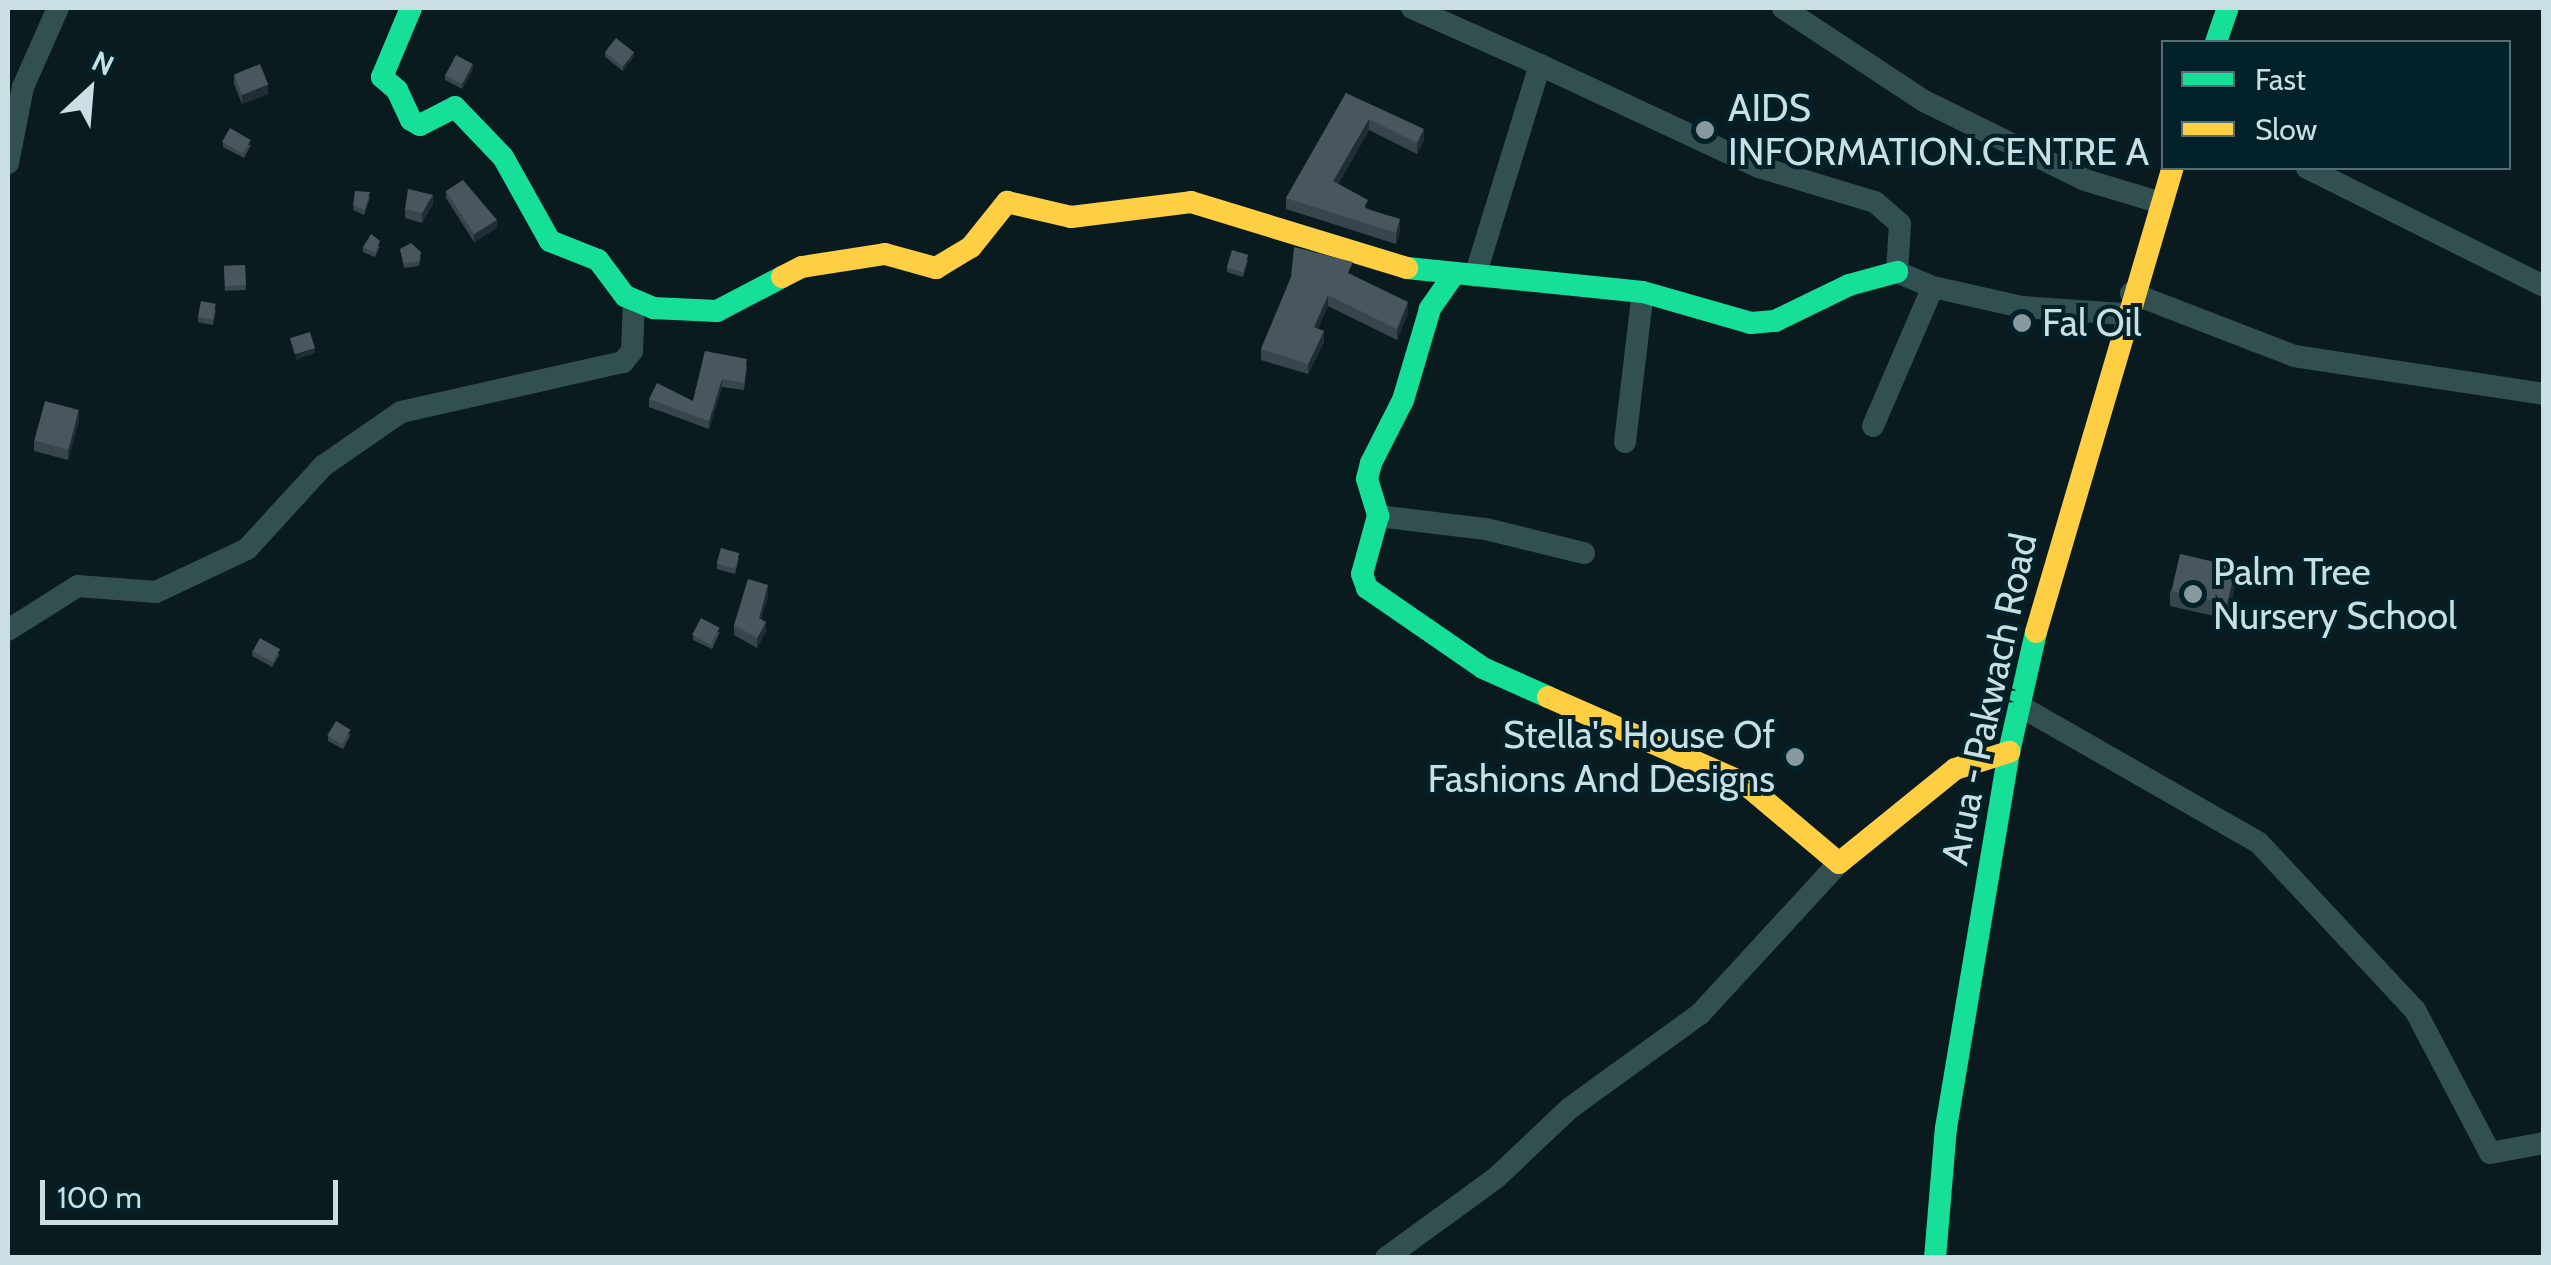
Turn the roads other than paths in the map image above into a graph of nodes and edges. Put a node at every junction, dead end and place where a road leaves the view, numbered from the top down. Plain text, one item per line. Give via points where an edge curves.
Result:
1 (410, 8) edge
2 (1412, 8) edge
3 (1783, 8) edge
4 (2228, 8) edge
5 (54, 10) edge
6 (2217, 40) edge
7 (1540, 65) junction
8 (8, 163) edge
9 (2172, 170) edge
10 (2311, 170) edge
11 (2161, 203) junction
12 (1897, 272) junction
13 (1464, 276) junction
14 (2544, 286) edge
15 (1932, 288) junction
16 (1643, 292) junction
17 (634, 302) junction
18 (2127, 304) junction
19 (2544, 394) edge
20 (1872, 426) dead end
21 (1625, 442) dead end
22 (1378, 516) junction
23 (1584, 554) dead end
24 (8, 630) edge
25 (2020, 706) junction
26 (2010, 752) junction
27 (1840, 863) junction
28 (2544, 1143) edge
29 (1936, 1250) edge
30 (1386, 1258) edge
31 (1956, 1258) edge

1 - 17 street via 382,77 397,90 411,120 420,125 454,108 503,157 544,234 598,260
2 - 7 street
3 - 11 street via 1924,101 2085,180
4 - 6 street
5 - 8 street via 23,87
7 - 12 street via 1759,166 1875,202 1900,224
7 - 13 street
9 - 11 street, Arua - Pakwach Road
10 - 14 street
11 - 18 street, Arua - Pakwach Road
12 - 15 street
12 - 16 street via 1764,323
13 - 16 street
13 - 17 street via 1260,228 1192,202 1070,216 1007,202 972,247 936,268 862,256 802,267 717,310
13 - 22 street via 1430,309 1402,400 1371,463 1367,480
15 - 18 street via 2022,307
15 - 20 street
16 - 21 street
17 - 24 street via 632,351 622,362 401,412 323,466 248,549 156,592 78,586
18 - 19 street via 2294,356
18 - 25 street, Arua - Pakwach Road via 2054,555
22 - 23 street via 1486,529
22 - 27 street via 1360,582 1367,588 1482,668 1744,783
25 - 26 street, Arua - Pakwach Road
25 - 28 street via 2258,843 2415,1010 2490,1153
26 - 27 street via 1955,769
26 - 29 street, Arua - Pakwach Road via 1946,1128
27 - 30 street via 1700,1014 1570,1108 1497,1177
29 - 31 street

